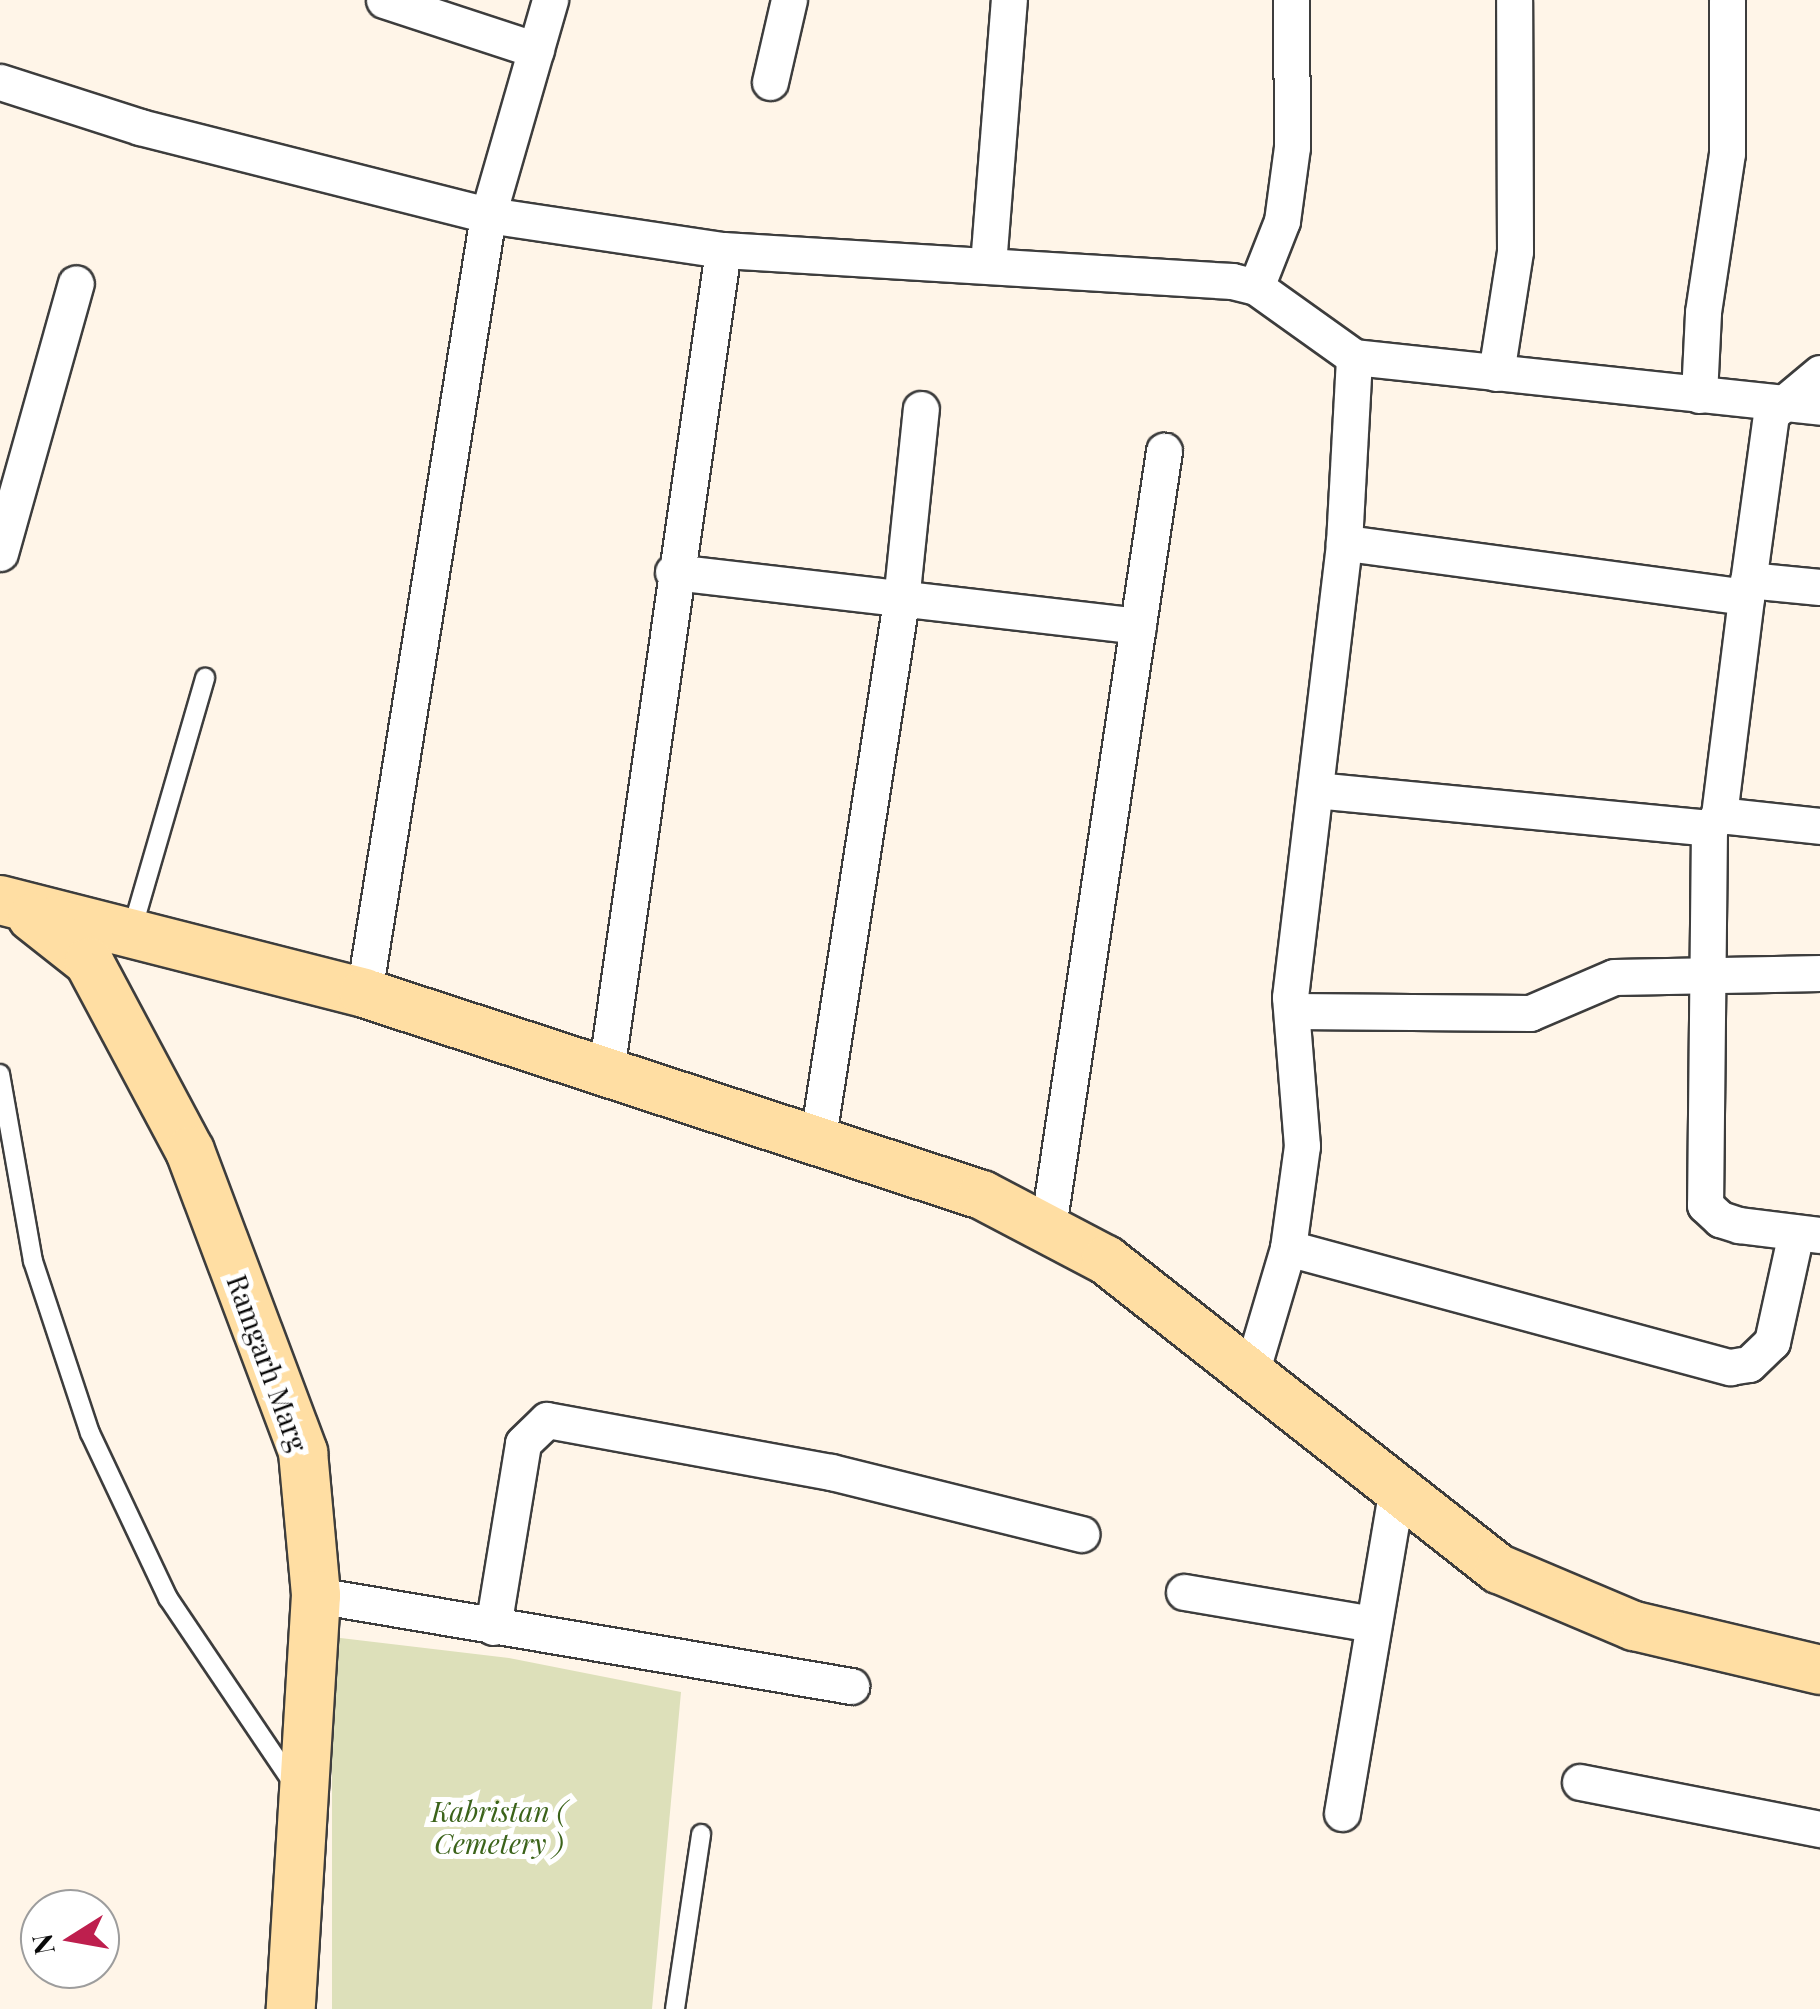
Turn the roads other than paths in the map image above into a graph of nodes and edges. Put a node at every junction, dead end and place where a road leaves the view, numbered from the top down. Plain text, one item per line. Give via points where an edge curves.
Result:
1 (384, 0) edge
2 (550, 0) edge
3 (788, 0) edge
4 (1009, 0) edge
5 (1291, 0) edge
6 (1514, 0) edge
7 (1726, 0) edge
8 (536, 50) junction
9 (0, 82) edge
10 (770, 82) dead end
11 (488, 214) junction
12 (723, 250) junction
13 (988, 265) junction
14 (76, 283) dead end
15 (1256, 287) junction
16 (1354, 357) junction
17 (1496, 373) junction
18 (1820, 373) edge
19 (1699, 395) junction
20 (1803, 404) edge
21 (921, 409) dead end
22 (1164, 450) dead end
23 (1344, 544) junction
24 (0, 553) edge
25 (673, 572) junction
26 (1820, 587) edge
27 (1747, 588) junction
28 (901, 601) junction
29 (1138, 626) junction
30 (205, 678) dead end
31 (1314, 790) junction
32 (1714, 821) junction
33 (1820, 826) edge
34 (8, 902) edge
35 (131, 934) junction
36 (1820, 973) edge
37 (1706, 978) junction
38 (364, 994) junction
39 (1293, 1011) junction
40 (606, 1071) junction
41 (0, 1074) edge
42 (817, 1143) junction
43 (1048, 1227) junction
44 (1808, 1234) edge
45 (1288, 1248) junction
46 (1252, 1374) junction
47 (1396, 1494) junction
48 (1081, 1534) dead end
49 (1184, 1592) dead end
50 (316, 1595) junction
51 (1373, 1624) junction
52 (492, 1628) junction
53 (1820, 1670) edge
54 (850, 1686) dead end
55 (1580, 1782) dead end
56 (302, 1796) junction
57 (1342, 1812) dead end
58 (1820, 1830) edge
59 (701, 1834) dead end
60 (291, 2009) edge
61 (675, 2009) edge

1 - 8 street
2 - 8 street
3 - 10 street
4 - 13 street
5 - 15 street via 1296,59 1290,166 1282,221
6 - 17 street via 1516,251
7 - 19 street via 1727,153 1703,312
8 - 11 street
9 - 11 street via 140,127
11 - 12 street
11 - 38 street
12 - 13 street
12 - 25 street
13 - 15 street
14 - 24 street
15 - 16 street
16 - 17 street
16 - 23 street
17 - 19 street
18 - 20 street
19 - 20 street
20 - 27 street via 1772,414
21 - 28 street
22 - 29 street
23 - 27 street
23 - 31 street
25 - 28 street
25 - 40 street
26 - 27 street
27 - 32 street
28 - 29 street
28 - 42 street
29 - 43 street
30 - 35 lane
31 - 32 street
31 - 39 street
32 - 33 street
32 - 37 street
34 - 35 street
34 - 50 street, Ramgarh Marg via 89,962 190,1151 302,1452
35 - 38 street
36 - 37 street
37 - 39 street via 1614,977 1530,1013
37 - 44 street via 1705,1205 1720,1219
38 - 40 street
39 - 45 street via 1302,1146
40 - 42 street
41 - 56 lane via 33,1261 90,1433 168,1598
42 - 43 street via 982,1196
43 - 46 street via 1106,1260
44 - 45 street via 1772,1342 1749,1364 1730,1367
45 - 46 street
46 - 47 street
47 - 51 street
47 - 53 street via 1498,1569 1560,1597 1634,1626
48 - 52 street via 831,1472 547,1420 523,1444
49 - 51 street
50 - 52 street
50 - 56 street, Ramgarh Marg
51 - 57 street
52 - 54 street
55 - 58 street
56 - 60 street, Ramgarh Marg
59 - 61 lane

